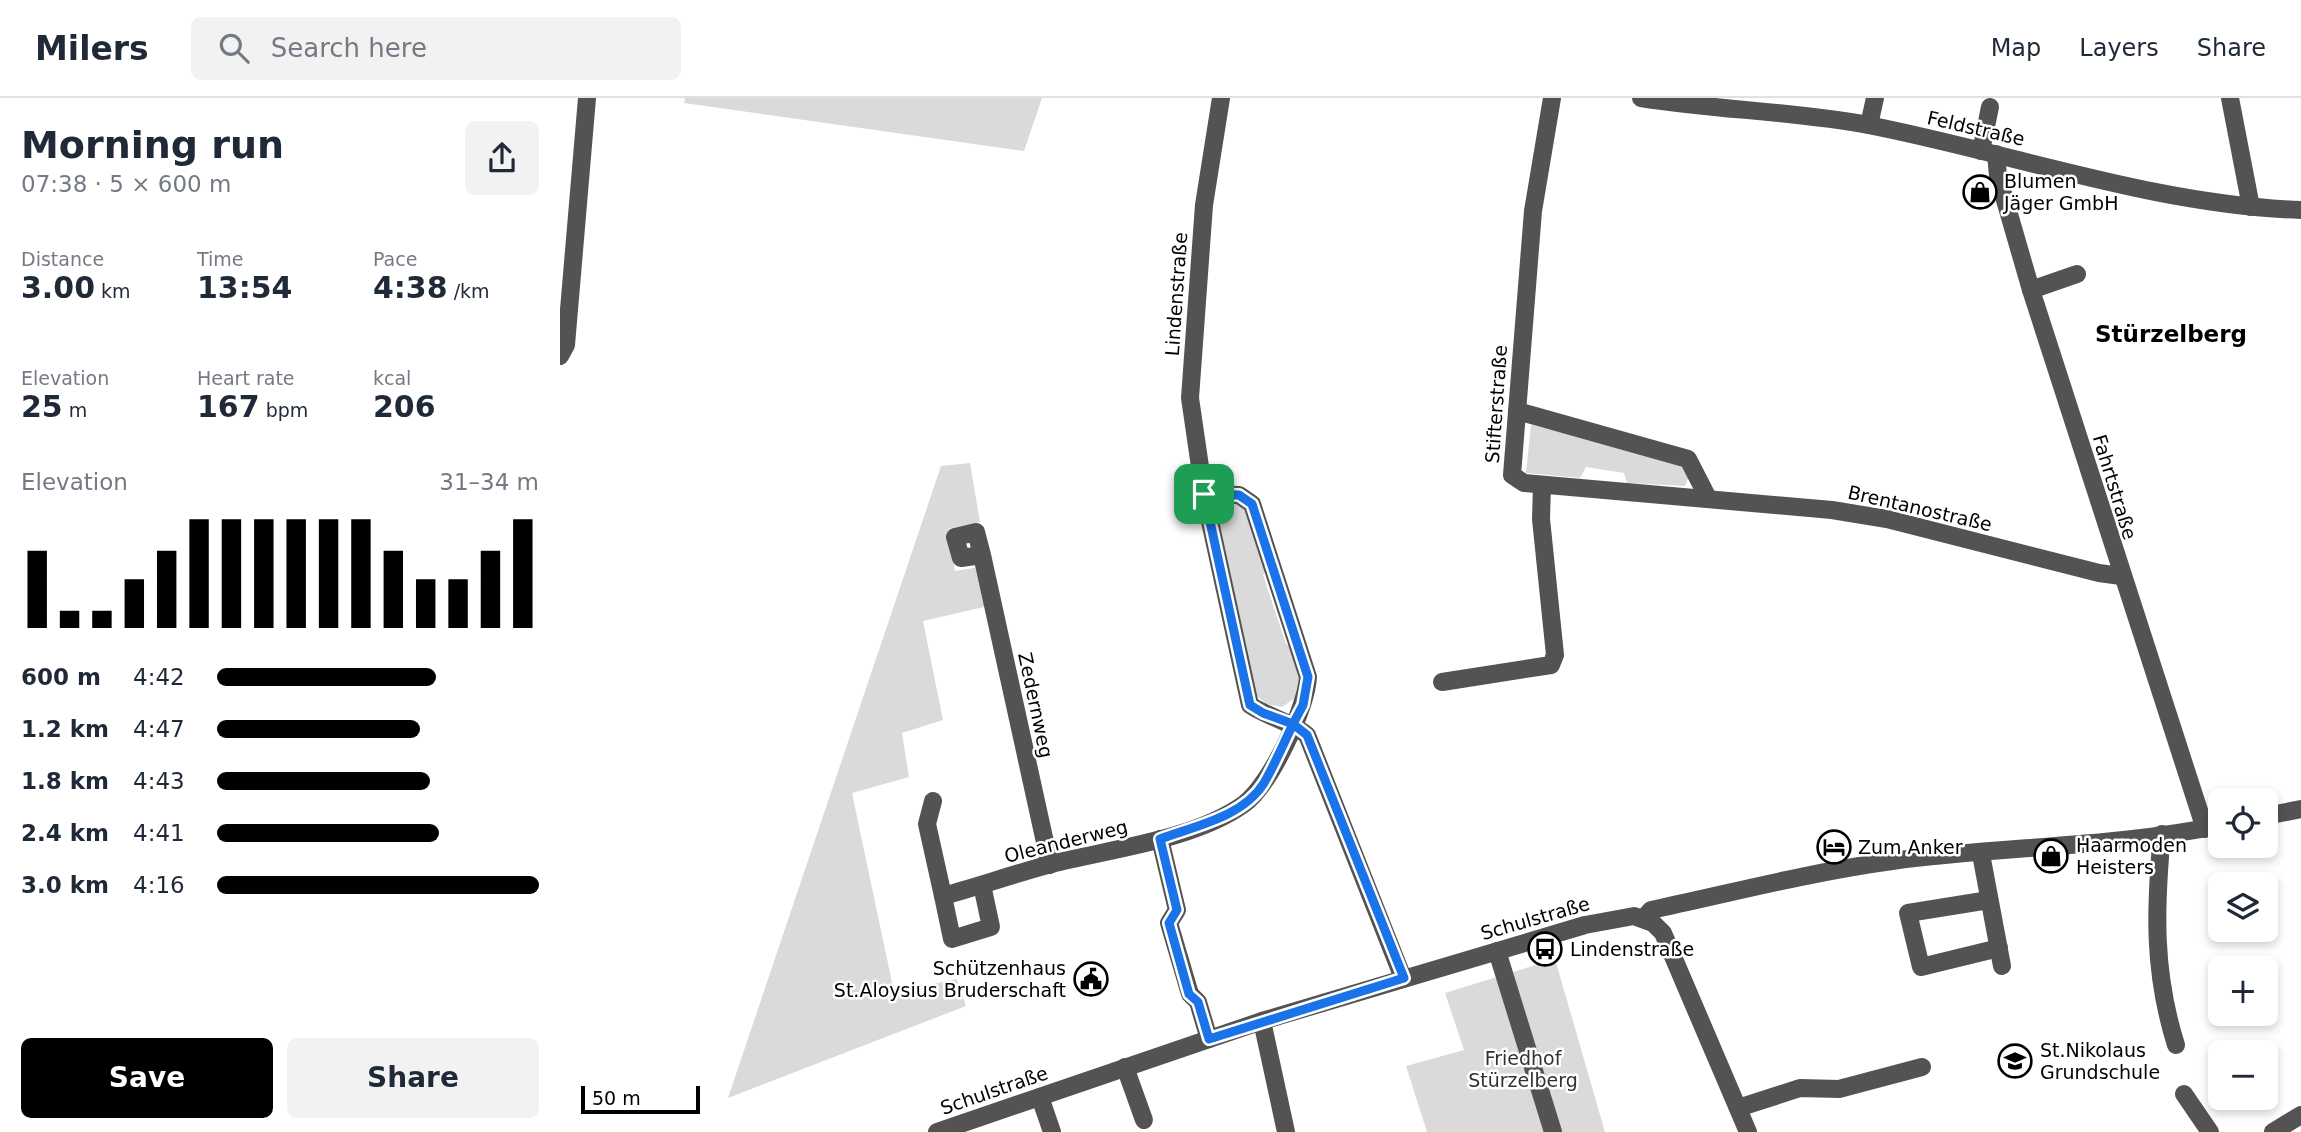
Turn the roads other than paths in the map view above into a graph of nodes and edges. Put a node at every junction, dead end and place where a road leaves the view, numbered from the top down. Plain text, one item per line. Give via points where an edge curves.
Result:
1 (587, 98) edge
2 (1222, 98) edge
3 (1552, 98) edge
4 (1641, 98) edge
5 (1875, 98) edge
6 (2230, 98) edge
7 (1990, 107) dead end
8 (1868, 125) junction
9 (1989, 152) junction
10 (2251, 207) junction
11 (2301, 210) edge
12 (2077, 274) dead end
13 (2031, 290) junction
14 (560, 356) edge
15 (1517, 411) junction
16 (1542, 485) junction
17 (1204, 494) junction
18 (1708, 498) junction
19 (982, 555) dead end
20 (2121, 576) junction
21 (1443, 682) dead end
22 (1293, 724) junction
23 (933, 801) dead end
24 (2301, 809) edge
25 (2208, 813) edge
26 (2278, 814) edge
27 (2208, 828) edge
28 (2162, 834) junction
29 (1160, 839) junction
30 (1981, 854) junction
31 (1050, 864) junction
32 (982, 885) junction
33 (943, 896) junction
34 (1989, 900) junction
35 (1644, 918) junction
36 (1497, 951) junction
37 (1404, 978) junction
38 (1262, 1021) junction
39 (1209, 1039) junction
40 (2176, 1045) dead end
41 (1125, 1067) junction
42 (1922, 1067) dead end
43 (2184, 1094) dead end
44 (1040, 1097) junction
45 (1738, 1108) junction
46 (2301, 1115) edge
47 (1144, 1120) dead end
48 (937, 1132) edge
49 (1052, 1132) edge
50 (1286, 1132) edge
51 (1553, 1132) edge
52 (1748, 1132) edge
53 (2210, 1132) edge
54 (2273, 1132) edge

1 - 14 street via 566,345
2 - 17 street, Lindenstraße via 1204,205 1191,398
3 - 15 street, Stifterstraße via 1533,211
4 - 8 street, Feldstraße
5 - 8 street
6 - 10 street
7 - 9 street
8 - 9 street, Feldstraße
9 - 10 street, Feldstraße
9 - 13 street, Fahrtstraße
10 - 11 street, Feldstraße
12 - 13 street
13 - 20 street, Fahrtstraße
15 - 16 street, Stifterstraße via 1512,475 1524,483
15 - 18 street via 1688,459
16 - 18 street, Brentanostraße
16 - 21 street via 1541,519 1555,655 1551,665
17 - 22 street, Lindenstraße via 1250,705
17 - 22 street via 1239,495 1252,504 1308,677 1303,705
18 - 20 street, Brentanostraße via 1887,519
19 - 31 street, Zedernweg
20 - 25 street, Fahrtstraße
22 - 29 street, Oleanderweg via 1263,785 1246,803
22 - 37 street via 1307,735
23 - 33 street via 928,824
24 - 26 street
27 - 28 street, Schulstraße
28 - 30 street, Schulstraße
28 - 40 street via 2155,936
29 - 31 street, Oleanderweg
29 - 39 street via 1177,910 1169,923 1189,994 1198,1002
30 - 34 street
30 - 35 street, Schulstraße via 1894,861 1810,875 1651,910
31 - 32 street, Oleanderweg
32 - 33 street, Oleanderweg
32 - 33 street via 991,927 952,939
34 - 34 street via 1908,913 1921,967 2001,957
35 - 36 street, Schulstraße via 1624,916
35 - 45 street via 1663,933
36 - 37 street, Schulstraße
36 - 51 street
37 - 38 street, Schulstraße
38 - 39 street, Schulstraße
38 - 50 street
39 - 41 street, Schulstraße
41 - 44 street, Schulstraße
41 - 47 street
42 - 45 street via 1839,1089 1800,1088
43 - 53 street
44 - 48 street, Schulstraße
44 - 49 street
45 - 52 street
46 - 54 street

